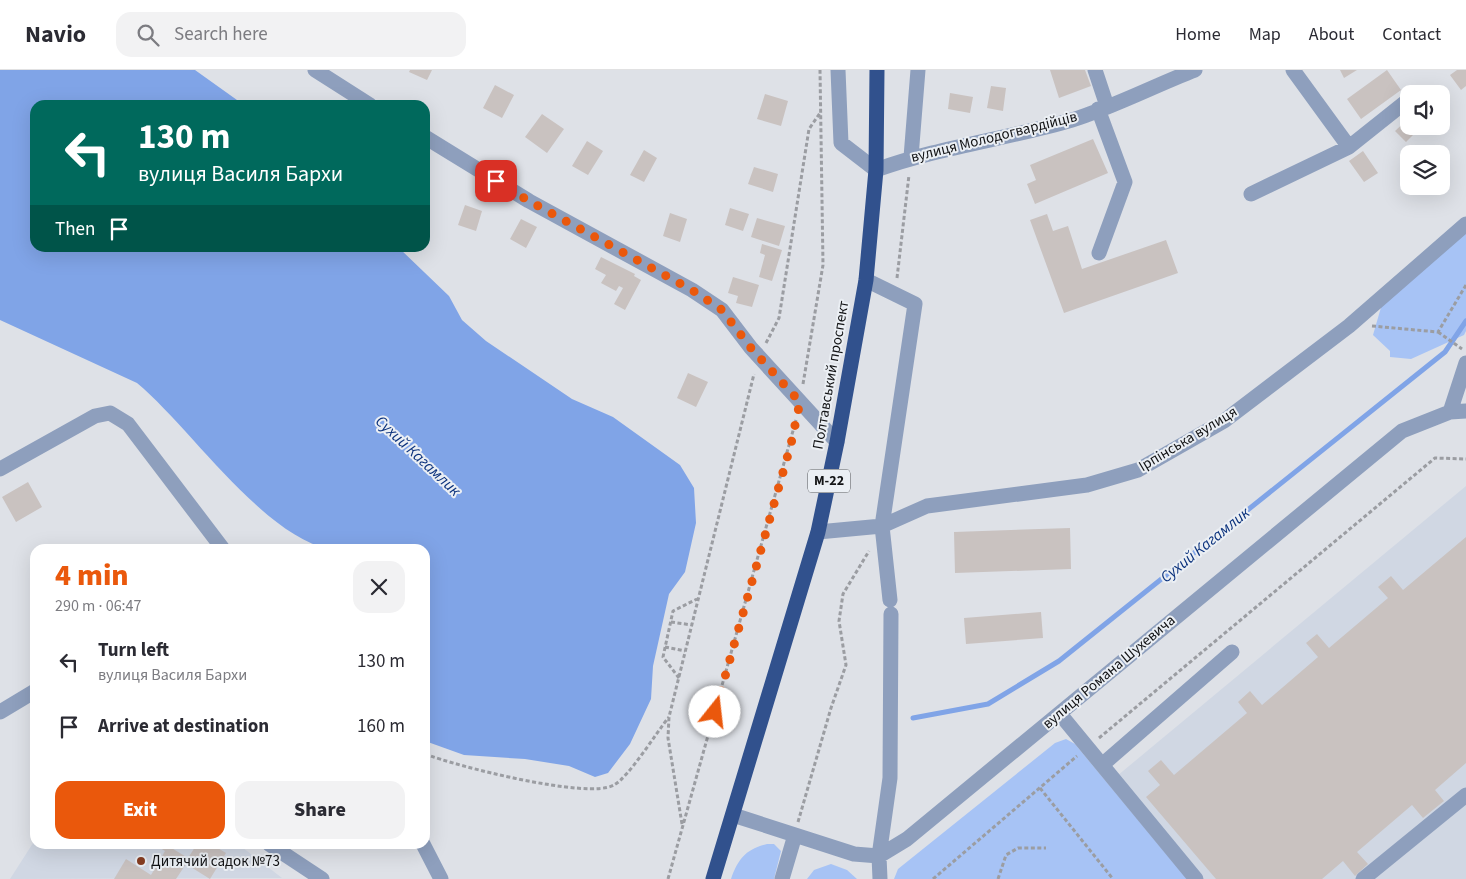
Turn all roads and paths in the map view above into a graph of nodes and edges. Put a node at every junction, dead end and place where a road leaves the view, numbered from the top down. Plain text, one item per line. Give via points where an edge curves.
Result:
1 (315, 70) edge
2 (820, 70) edge
3 (838, 70) edge
4 (877, 70) edge
5 (918, 70) edge
6 (1095, 70) edge
7 (1195, 70) edge
8 (1293, 70) edge
9 (362, 100) edge
10 (1400, 106) edge
11 (1102, 107) junction
12 (820, 113) junction
13 (430, 140) edge
14 (1349, 147) junction
15 (911, 157) junction
16 (876, 170) junction
17 (1251, 194) dead end
18 (1466, 224) edge
19 (1099, 253) dead end
20 (866, 280) junction
21 (1466, 285) edge
22 (895, 294) junction
23 (1349, 326) junction
24 (1438, 332) junction
25 (1456, 346) dead end
26 (759, 357) junction
27 (1466, 363) edge
28 (800, 402) junction
29 (1450, 412) junction
30 (1466, 412) edge
31 (837, 442) junction
32 (1466, 459) edge
33 (0, 469) edge
34 (882, 526) junction
35 (818, 532) junction
36 (219, 544) edge
37 (698, 598) junction
38 (671, 622) junction
39 (692, 625) junction
40 (666, 647) junction
41 (685, 651) junction
42 (1232, 652) dead end
43 (679, 678) junction
44 (30, 694) edge
45 (0, 712) edge
46 (1060, 714) junction
47 (668, 717) junction
48 (1087, 748) junction
49 (430, 755) edge
50 (1102, 765) junction
51 (1040, 788) junction
52 (1466, 795) edge
53 (733, 815) junction
54 (683, 827) junction
55 (795, 835) junction
56 (1046, 848) dead end
57 (277, 849) edge
58 (426, 849) edge
59 (879, 856) junction
60 (322, 879) edge
61 (441, 879) edge
62 (668, 879) edge
63 (713, 879) edge
64 (782, 879) edge
65 (880, 879) edge
66 (933, 879) edge
67 (998, 879) edge
68 (1113, 879) edge
69 (1196, 879) edge
70 (1363, 879) edge

1 - 9 street
2 - 12 path
3 - 16 street via 841,142
4 - 16 highway, Полтавський проспект / М-22
5 - 15 street
6 - 11 street
7 - 11 street, вулиця Молодогвардійців
8 - 14 street
10 - 14 street
11 - 15 street, вулиця Молодогвардійців via 1074,119
11 - 19 street via 1125,182
12 - 26 path via 809,130 779,318
12 - 28 path via 823,265
13 - 26 street via 529,201 692,290 722,310
14 - 17 street
15 - 16 street, вулиця Молодогвардійців
15 - 22 path
16 - 20 highway, Полтавський проспект / М-22
18 - 23 street, Ірпінська вулиця
20 - 22 street
20 - 31 highway, Полтавський проспект / М-22
21 - 24 path
22 - 34 street via 915,304
23 - 24 path
23 - 34 street, Ірпінська вулиця via 1224,421 1138,470 1087,485 927,506
24 - 25 path
26 - 28 street
26 - 37 path
27 - 29 street
28 - 31 street
28 - 54 path
29 - 30 street, вулиця Романа Шухевича
29 - 46 street, вулиця Романа Шухевича via 1402,431
31 - 35 highway, Полтавський проспект / М-22
32 - 48 path via 1435,458
33 - 36 street via 95,416 110,412 128,424
34 - 35 street, Ірпінська вулиця
34 - 55 path via 843,594 839,621 846,665
34 - 59 street via 891,607 890,778
35 - 53 highway, Полтавський проспект / М-22
37 - 38 path via 674,611
37 - 39 path
38 - 39 path
38 - 40 path
39 - 41 path
40 - 41 path
40 - 43 path via 663,657
41 - 43 path
42 - 50 street
43 - 47 path
44 - 45 street
46 - 48 street
46 - 59 street, вулиця Романа Шухевича via 907,839
47 - 49 path via 623,778 607,788 552,786
47 - 54 path via 668,738
48 - 50 street
48 - 51 path
50 - 69 street
51 - 66 path
51 - 68 path
52 - 70 street
53 - 55 street
53 - 63 highway, Полтавський проспект / М-22
54 - 62 path
55 - 59 street via 854,854
55 - 64 street
56 - 67 path via 1018,848 1006,855
57 - 60 street
58 - 61 street
59 - 65 street

